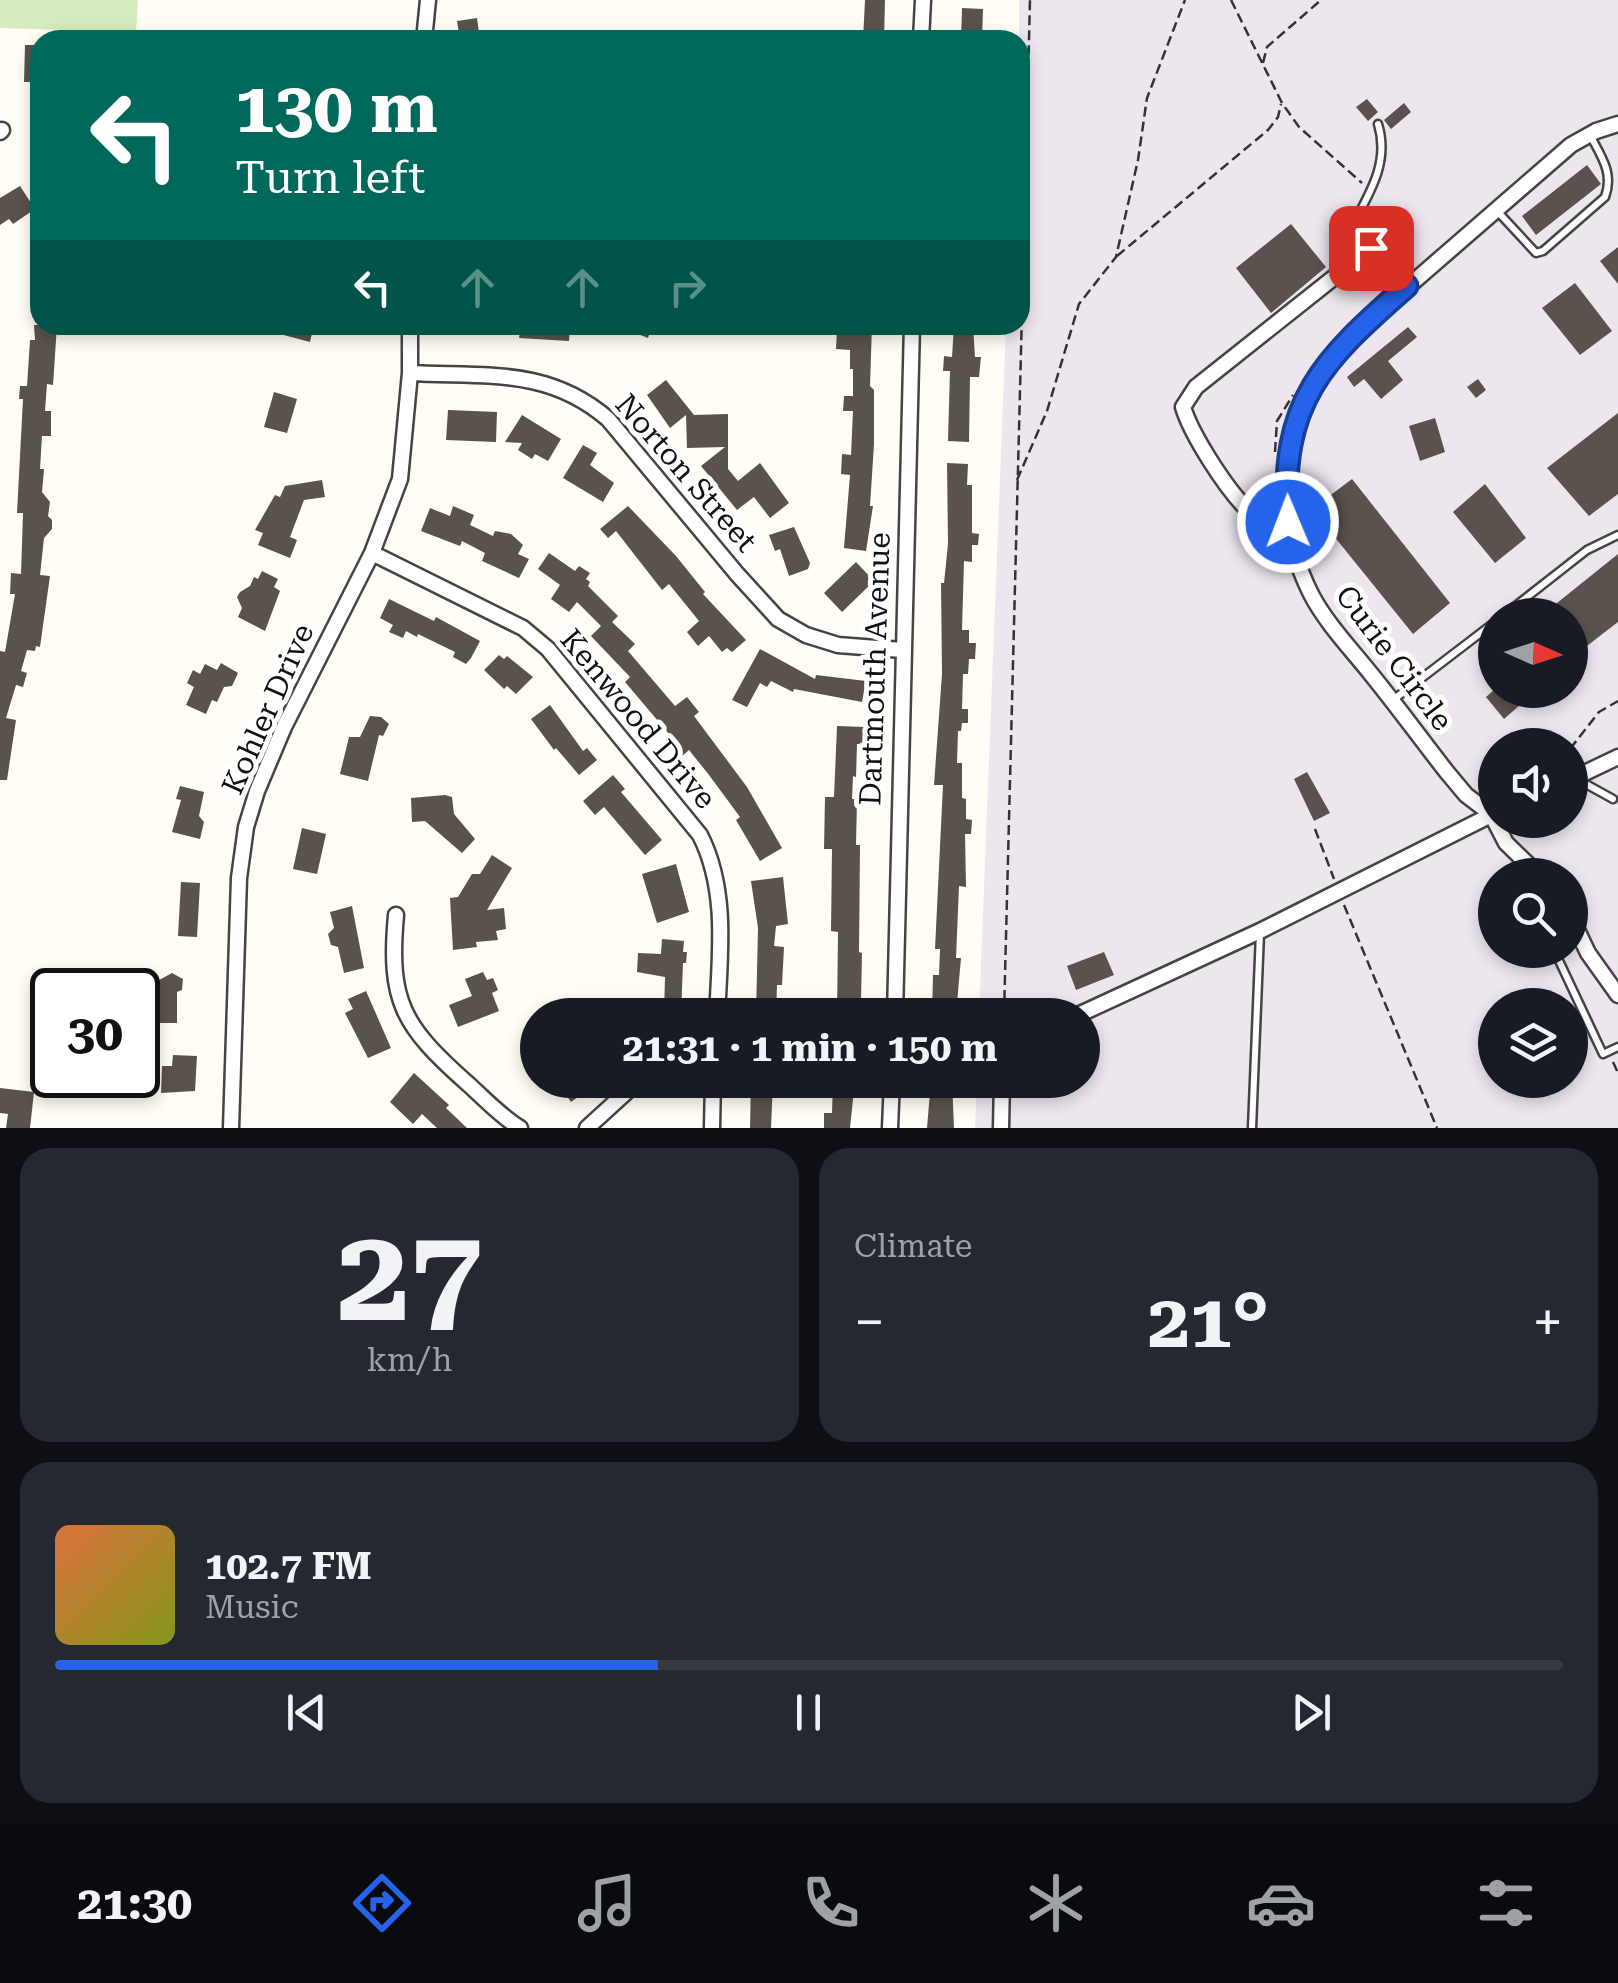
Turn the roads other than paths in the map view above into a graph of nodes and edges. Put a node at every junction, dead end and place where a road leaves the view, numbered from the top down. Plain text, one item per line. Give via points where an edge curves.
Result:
1 (428, 0) edge
2 (923, 0) edge
3 (425, 30) edge
4 (922, 30) edge
5 (1378, 124) dead end
6 (1618, 124) edge
7 (1590, 134) junction
8 (1495, 208) junction
9 (1352, 228) dead end
10 (1407, 286) junction
11 (410, 335) edge
12 (912, 335) edge
13 (410, 373) junction
14 (1618, 534) edge
15 (1296, 549) junction
16 (372, 554) junction
17 (1526, 598) edge
18 (1478, 635) edge
19 (902, 650) junction
20 (1392, 700) junction
21 (1618, 757) edge
22 (1588, 771) edge
23 (1588, 787) edge
24 (1613, 799) dead end
25 (1478, 803) edge
26 (1478, 821) edge
27 (1504, 838) edge
28 (1521, 858) edge
29 (396, 914) dead end
30 (1260, 932) junction
31 (1588, 953) edge
32 (1562, 968) edge
33 (1618, 995) edge
34 (717, 998) edge
35 (895, 998) edge
36 (1100, 1005) edge
37 (1618, 1047) edge
38 (620, 1098) edge
39 (713, 1098) edge
40 (891, 1098) edge
41 (1001, 1098) edge
42 (230, 1128) edge
43 (520, 1128) edge
44 (587, 1128) edge
45 (712, 1128) edge
46 (890, 1128) edge
47 (1000, 1128) edge
48 (1252, 1128) edge

1 - 3 street
2 - 4 street
5 - 9 lane via 1384,143 1378,178
6 - 7 street, Curie Circle
7 - 8 street, Curie Circle
7 - 8 lane via 1607,168 1608,188 1543,251 1528,248
8 - 10 street, Curie Circle
10 - 15 street, Curie Circle via 1343,343 1306,398 1285,483
10 - 15 street via 1371,248 1220,367 1183,406 1188,426 1245,507
11 - 13 street, Kohler Drive
12 - 19 street, Dartmouth Avenue
13 - 16 street, Kohler Drive via 400,479
13 - 19 street, Norton Street via 534,380 587,400 778,618 838,645
14 - 17 lane
15 - 20 street, Curie Circle via 1312,596
16 - 34 street, Kenwood Drive via 522,628 548,649 700,835 720,888
16 - 42 street, Kohler Drive via 284,727 246,828
18 - 20 lane
19 - 35 street, Dartmouth Avenue
20 - 25 street, Curie Circle
21 - 22 street
23 - 24 lane
26 - 30 street
27 - 28 street, Curie Circle
29 - 43 street via 395,984 409,1022
30 - 36 street
30 - 48 lane
31 - 33 street
32 - 37 lane via 1603,1054
38 - 44 street
39 - 45 street
40 - 46 street
41 - 47 street

